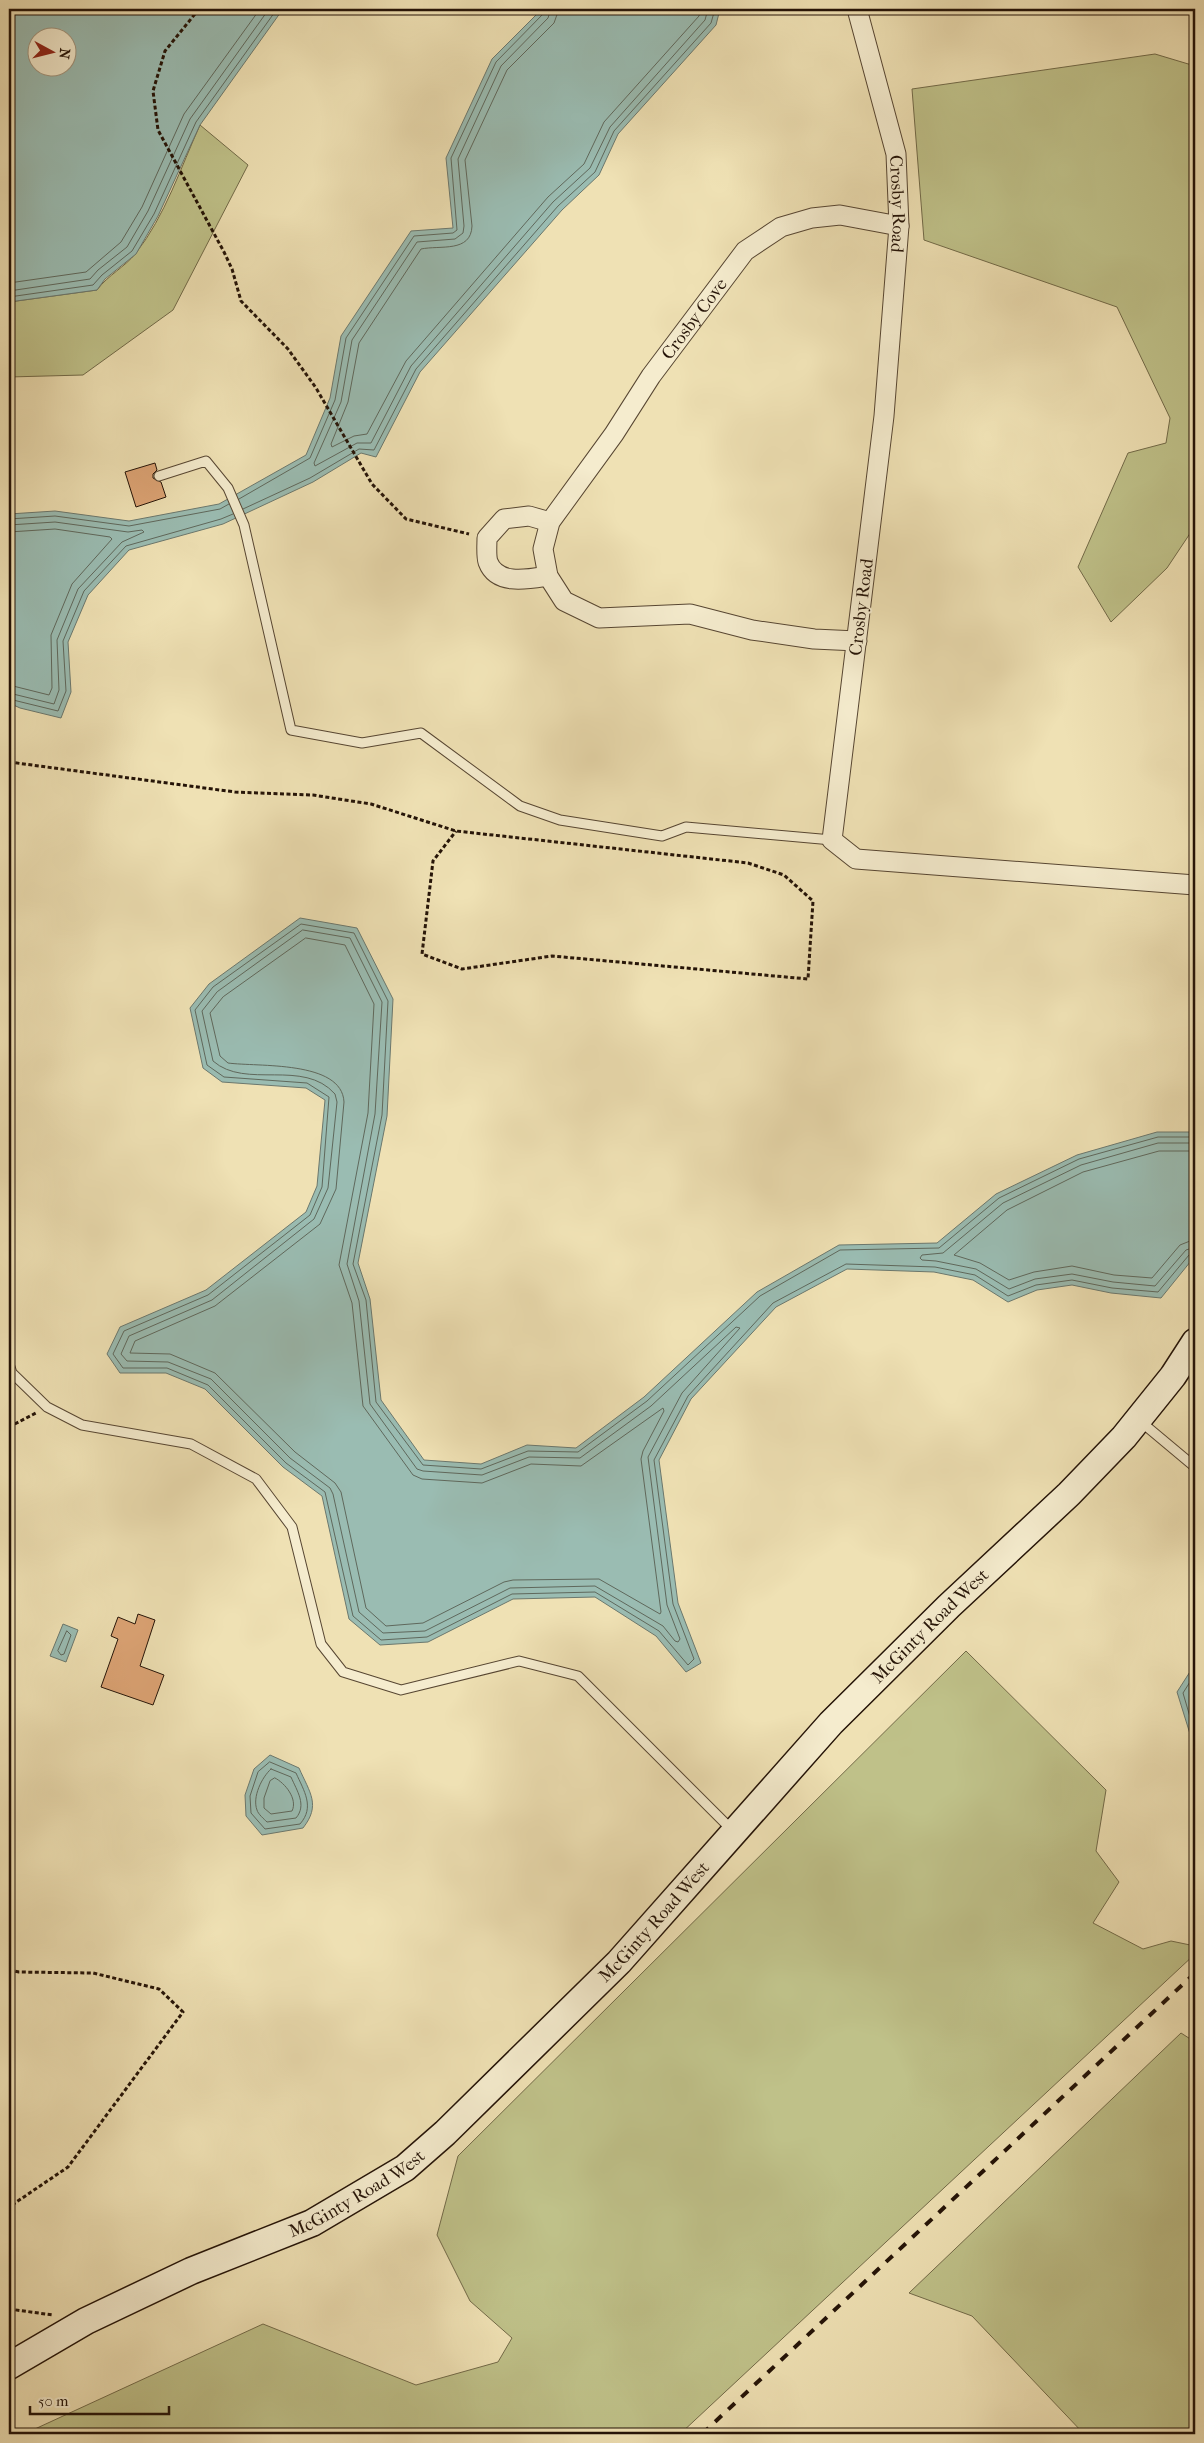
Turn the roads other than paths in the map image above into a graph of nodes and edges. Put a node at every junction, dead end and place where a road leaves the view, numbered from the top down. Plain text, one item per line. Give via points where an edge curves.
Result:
1 (857, 9) edge
2 (899, 226) junction
3 (159, 476) dead end
4 (550, 522) junction
5 (548, 576) junction
6 (857, 641) junction
7 (832, 840) junction
8 (1195, 885) edge
9 (1195, 1342) edge
10 (9, 1364) edge
11 (1138, 1420) junction
12 (1195, 1467) edge
13 (735, 1832) junction
14 (9, 2366) edge

1 - 2 street, Crosby Road via 896,154
2 - 4 street, Crosby Cove via 840,215 812,218 781,227 745,251 650,376 614,434
2 - 6 street, Crosby Road via 884,416
3 - 7 lane via 206,461 228,488 244,525 291,730 362,743 422,733 520,806 560,820 662,836 686,827
4 - 5 street, Crosby Cove via 542,548
4 - 5 street via 529,516 504,519 487,538 488,562 501,576 522,580
5 - 6 street, Crosby Cove via 564,601 599,618 690,614 752,630
6 - 7 street, Crosby Road
7 - 8 street via 856,859
9 - 11 main road, McGinty Road West
10 - 13 lane via 12,1373 47,1407 82,1425 191,1444 256,1479 292,1528 321,1644 343,1672 401,1690 519,1661 578,1676
11 - 12 lane
11 - 13 main road, McGinty Road West via 1069,1494 831,1723
13 - 14 main road, McGinty Road West via 620,1962 405,2168 312,2223 191,2270 76,2326

